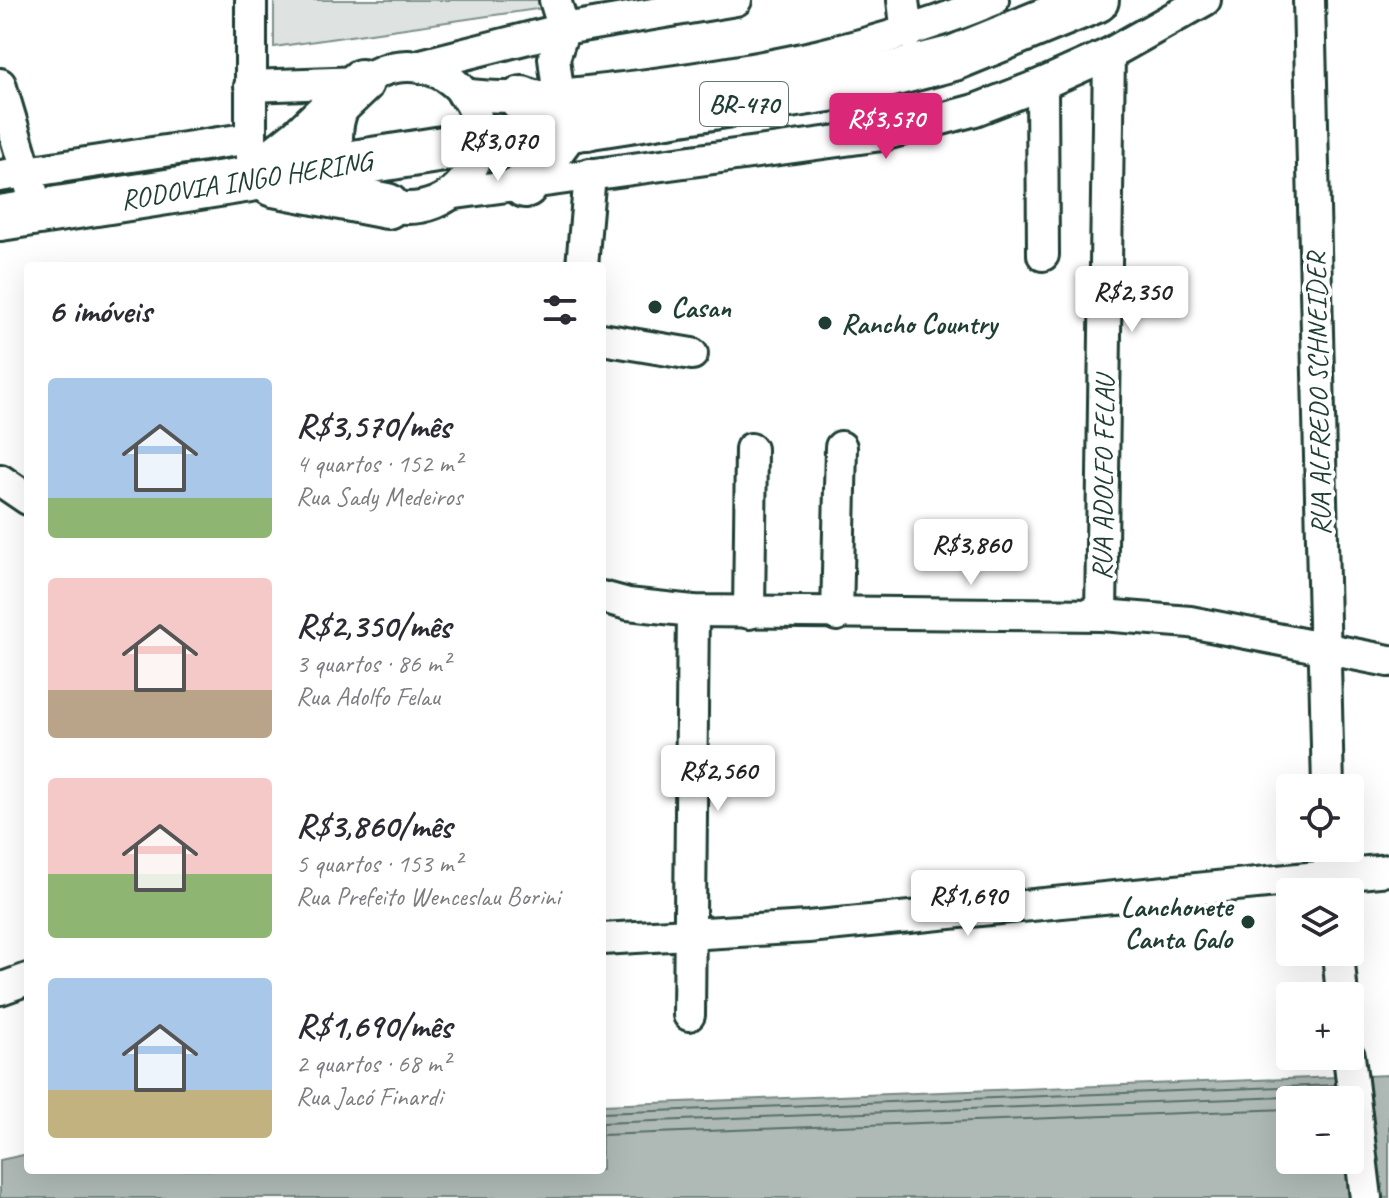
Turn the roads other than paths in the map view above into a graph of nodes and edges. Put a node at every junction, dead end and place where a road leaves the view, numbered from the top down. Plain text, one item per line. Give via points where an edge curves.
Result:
1 (251, 0) edge
2 (555, 0) edge
3 (736, 0) edge
4 (903, 0) edge
5 (993, 0) edge
6 (1096, 0) edge
7 (1205, 0) edge
8 (1309, 0) edge
9 (564, 29) junction
10 (907, 34) junction
11 (1109, 54) junction
12 (421, 65) junction
13 (361, 82) junction
14 (0, 84) edge
15 (1042, 84) junction
16 (250, 86) junction
17 (463, 94) junction
18 (559, 114) junction
19 (482, 143) junction
20 (251, 158) junction
21 (342, 165) junction
22 (590, 174) junction
23 (525, 185) junction
24 (456, 193) junction
25 (16, 194) edge
26 (387, 206) junction
27 (1043, 255) dead end
28 (582, 262) edge
29 (606, 340) edge
30 (692, 354) dead end
31 (841, 447) dead end
32 (751, 449) dead end
33 (0, 480) edge
34 (24, 496) edge
35 (606, 598) edge
36 (693, 611) junction
37 (749, 613) junction
38 (837, 615) junction
39 (1101, 615) junction
40 (1324, 651) junction
41 (1389, 661) edge
42 (1328, 774) edge
43 (1389, 870) edge
44 (1330, 872) edge
45 (690, 935) junction
46 (606, 939) edge
47 (24, 980) edge
48 (0, 989) edge
49 (689, 1015) dead end
50 (1351, 1070) edge
51 (1366, 1198) edge

1 - 16 street
2 - 9 street
3 - 9 street
4 - 10 street
5 - 10 street
6 - 18 highway, RODOVIA INGO HERING / BR-470 via 1012,37 899,73 785,97
7 - 11 street
8 - 40 street, RUA ALFREDO SCHNEIDER
9 - 12 street
9 - 18 street via 554,58
10 - 18 street via 812,60
11 - 15 street
11 - 39 street, RUA ADOLFO FELAU
12 - 13 street via 389,67
12 - 17 street
13 - 16 street
13 - 20 highway via 301,139
13 - 21 street via 343,107 336,136
14 - 25 street
15 - 22 street via 975,110 882,135
15 - 27 street
16 - 20 street
17 - 18 street
17 - 19 street
18 - 19 highway, RODOVIA INGO HERING / BR-470
18 - 23 highway
19 - 21 highway, RODOVIA INGO HERING / BR-470
19 - 24 street via 474,171
20 - 21 highway, RODOVIA INGO HERING / BR-470
20 - 25 highway, RODOVIA INGO HERING / BR-470
20 - 26 highway via 308,194
21 - 26 street via 360,191
22 - 23 street
22 - 28 street
23 - 24 street
24 - 26 street via 423,208
29 - 30 street
31 - 38 street
32 - 37 street
33 - 34 street
35 - 36 street
36 - 37 street
36 - 45 street
37 - 38 street
38 - 39 street
39 - 40 street via 1202,624
40 - 41 street
40 - 42 street, RUA ALFREDO SCHNEIDER
43 - 44 street
44 - 45 street
45 - 46 street
45 - 49 street
47 - 48 street
50 - 51 street

